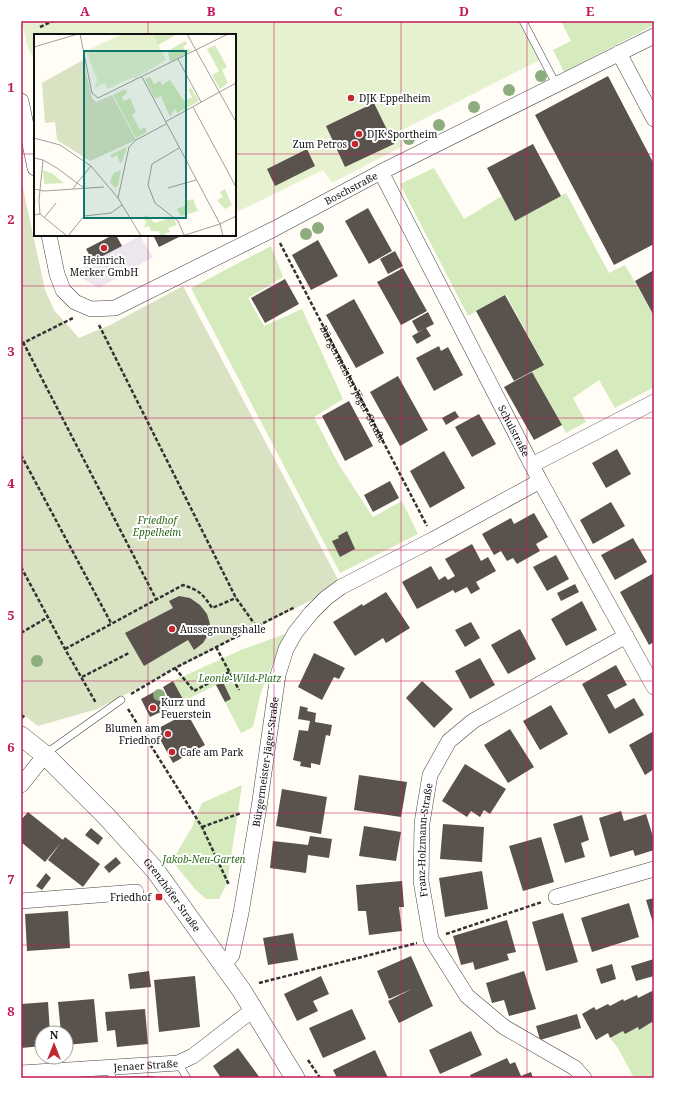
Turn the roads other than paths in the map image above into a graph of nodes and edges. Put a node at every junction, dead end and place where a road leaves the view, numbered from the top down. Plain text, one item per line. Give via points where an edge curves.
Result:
1 (523, 21) edge
2 (654, 36) edge
3 (619, 53) junction
4 (556, 84) junction
5 (21, 101) edge
6 (654, 119) edge
7 (34, 163) edge
8 (382, 172) junction
9 (49, 236) edge
10 (654, 402) edge
11 (532, 465) junction
12 (540, 481) junction
13 (626, 636) junction
14 (654, 687) edge
15 (121, 700) road end
16 (21, 736) edge
17 (45, 755) junction
18 (21, 786) edge
19 (654, 869) edge
20 (136, 892) dead end
21 (556, 898) road end
22 (21, 901) edge
23 (224, 964) junction
24 (254, 1009) junction
25 (178, 1063) junction
26 (21, 1072) edge
27 (111, 1072) edge
28 (187, 1078) edge
29 (295, 1078) edge
30 (584, 1078) edge

1 - 4 lane
2 - 3 street, Boschstraße
3 - 4 street, Boschstraße
3 - 6 street
4 - 8 street, Boschstraße
5 - 7 street
8 - 9 street, Boschstraße via 115,308 91,309 75,302 63,290
8 - 11 street, Schulstraße
10 - 11 street
11 - 12 street, Schulstraße
12 - 13 street, Schulstraße
12 - 23 street, Bürgermeister-Jäger-Straße via 341,587 326,598 295,633 286,649 278,675 241,913 232,955
13 - 14 street, Schulstraße
13 - 30 street, Franz-Holzmann-Straße via 473,720 449,741 430,775 422,823 421,881 431,939 467,996 504,1027 575,1068
15 - 17 lane
16 - 17 street, Grenzhöfer Straße
17 - 18 street
17 - 23 street, Grenzhöfer Straße via 155,870
19 - 21 street
20 - 22 street
23 - 24 street, Grenzhöfer Straße
24 - 25 street, Jenaer Straße via 192,1056
24 - 29 street, Grenzhöfer Straße
25 - 27 street, Jenaer Straße
25 - 28 lane
26 - 27 street, Jenaer Straße

